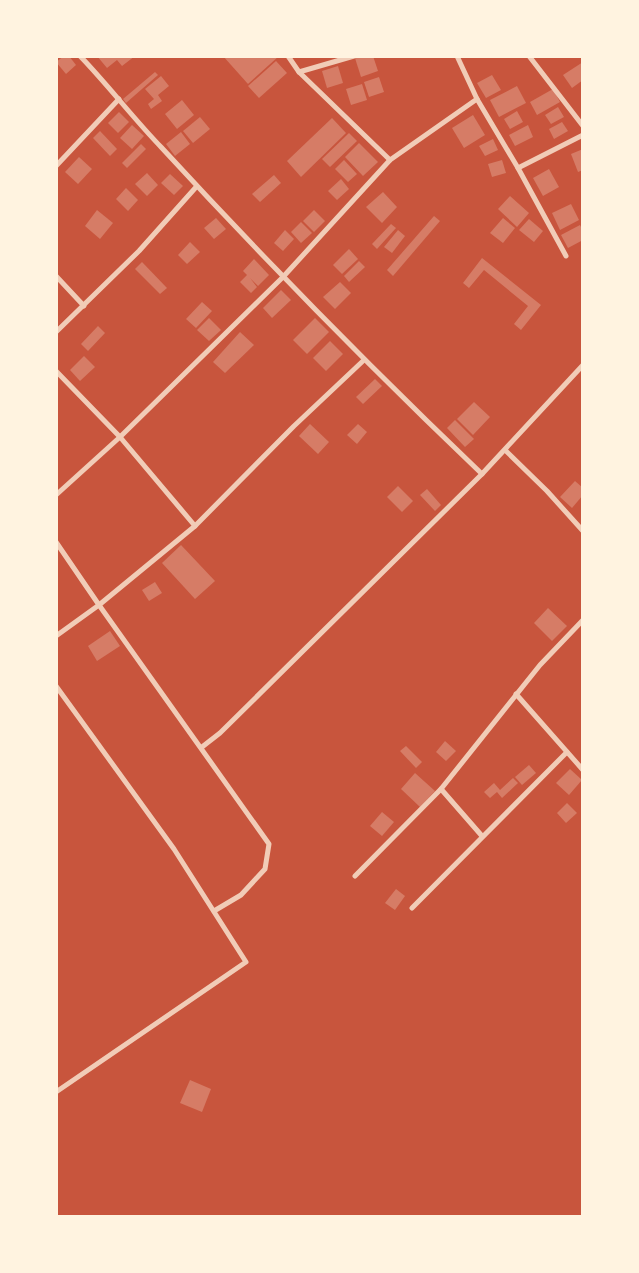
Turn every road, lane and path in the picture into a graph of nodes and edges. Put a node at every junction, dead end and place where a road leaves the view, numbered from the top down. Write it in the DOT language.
graph roads {
  1 [pos="80,56"];
  2 [pos="288,56"];
  3 [pos="354,56"];
  4 [pos="457,56"];
  5 [pos="529,56"];
  6 [pos="299,72"];
  7 [pos="119,99"];
  8 [pos="477,99"];
  9 [pos="583,126"];
  10 [pos="583,135"];
  11 [pos="390,160"];
  12 [pos="56,166"];
  13 [pos="518,168"];
  14 [pos="197,186"];
  15 [pos="566,256"];
  16 [pos="56,276"];
  17 [pos="283,277"];
  18 [pos="84,306"];
  19 [pos="56,332"];
  20 [pos="364,360"];
  21 [pos="583,365"];
  22 [pos="56,371"];
  23 [pos="120,437"];
  24 [pos="505,450"];
  25 [pos="482,474"];
  26 [pos="56,495"];
  27 [pos="195,526"];
  28 [pos="583,531"];
  29 [pos="56,542"];
  30 [pos="99,605"];
  31 [pos="583,620"];
  32 [pos="56,636"];
  33 [pos="56,686"];
  34 [pos="516,694"];
  35 [pos="202,747"];
  36 [pos="567,752"];
  37 [pos="583,770"];
  38 [pos="441,789"];
  39 [pos="482,836"];
  40 [pos="355,876"];
  41 [pos="412,908"];
  42 [pos="214,911"];
  43 [pos="56,1092"];
  1 -- 7 [label="street"];
  2 -- 6 [label="street"];
  3 -- 6 [label="street"];
  4 -- 8 [label="street"];
  5 -- 9 [label="street"];
  6 -- 11 [label="street"];
  7 -- 12 [label="street"];
  7 -- 14 [label="street"];
  8 -- 11 [label="street"];
  8 -- 13 [label="street"];
  10 -- 13 [label="street"];
  11 -- 17 [label="street"];
  13 -- 15 [label="street"];
  14 -- 17 [label="street"];
  14 -- 18 [label="street"];
  16 -- 18 [label="street"];
  17 -- 20 [label="street"];
  17 -- 23 [label="street"];
  18 -- 19 [label="street"];
  20 -- 25 [label="street"];
  20 -- 27 [label="street"];
  21 -- 24 [label="street"];
  22 -- 23 [label="street"];
  23 -- 26 [label="street"];
  23 -- 27 [label="street"];
  24 -- 25 [label="street"];
  24 -- 28 [label="street"];
  25 -- 35 [label="street"];
  27 -- 30 [label="street"];
  29 -- 30 [label="street"];
  30 -- 32 [label="street"];
  30 -- 35 [label="street"];
  31 -- 34 [label="street"];
  33 -- 42 [label="street"];
  34 -- 36 [label="street"];
  34 -- 38 [label="street"];
  35 -- 42 [label="street"];
  36 -- 37 [label="street"];
  36 -- 39 [label="street"];
  38 -- 39 [label="street"];
  38 -- 40 [label="street"];
  39 -- 41 [label="street"];
  42 -- 43 [label="street"];
}
